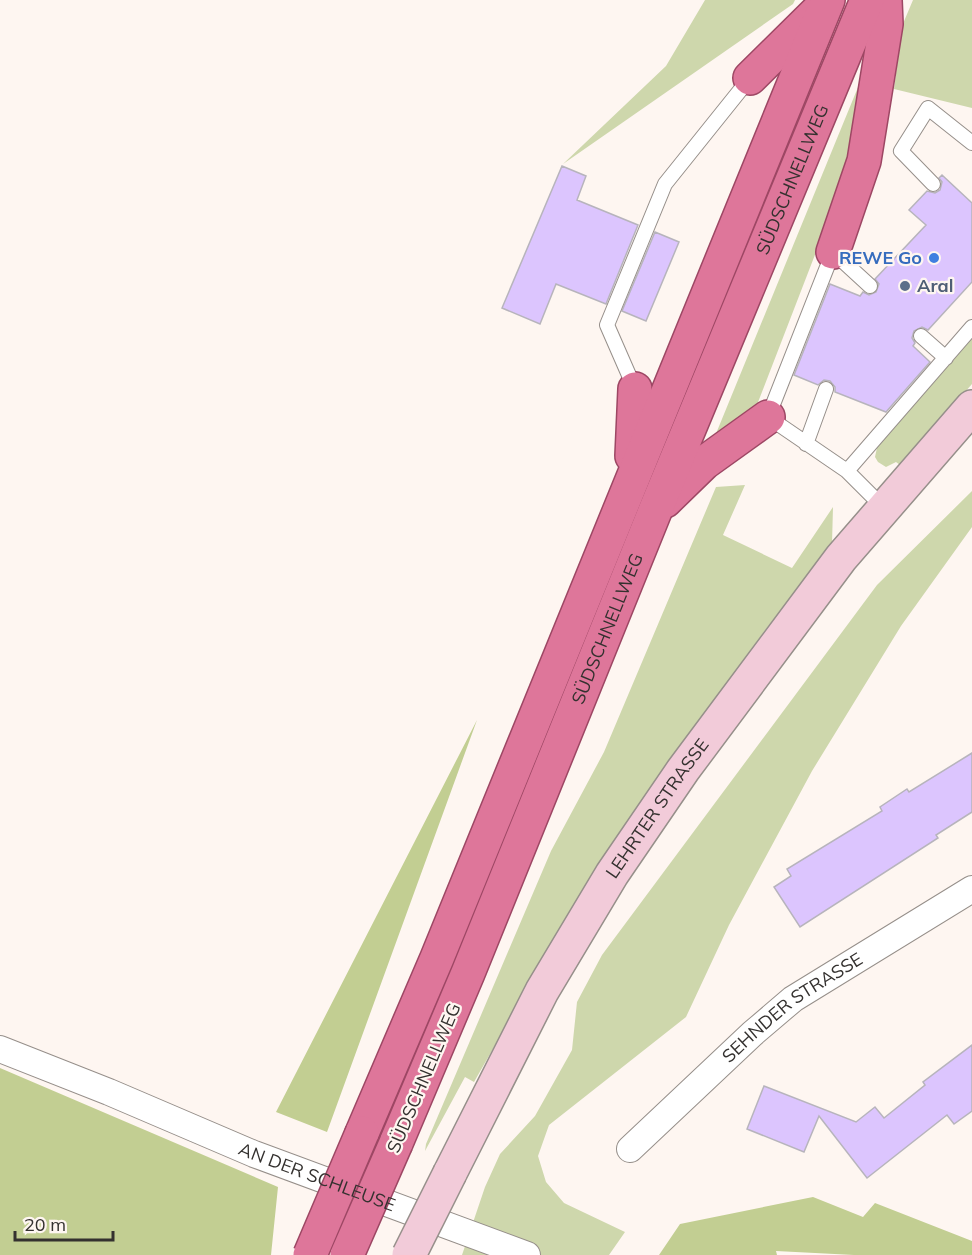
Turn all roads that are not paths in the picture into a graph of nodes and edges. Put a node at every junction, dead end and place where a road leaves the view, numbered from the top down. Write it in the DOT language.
graph roads {
  1 [pos="867,0"];
  2 [pos="885,0"];
  3 [pos="828,1"];
  4 [pos="750,78"];
  5 [pos="972,143"];
  6 [pos="933,184"];
  7 [pos="833,252"];
  8 [pos="870,286"];
  9 [pos="972,327"];
  10 [pos="921,336"];
  11 [pos="946,358"];
  12 [pos="635,389"];
  13 [pos="826,389"];
  14 [pos="972,407"];
  15 [pos="768,417"];
  16 [pos="806,444"];
  17 [pos="847,471"];
  18 [pos="630,482"];
  19 [pos="884,507"];
  20 [pos="655,511"];
  21 [pos="972,888"];
  22 [pos="0,1049"];
  23 [pos="630,1149"];
  24 [pos="310,1255"];
  25 [pos="347,1255"];
  26 [pos="409,1255"];
  27 [pos="527,1255"];
  1 -- 20 [label="highway, SÜDSCHNELLWEG"];
  2 -- 7 [label="highway"];
  3 -- 4 [label="highway"];
  3 -- 18 [label="highway, SÜDSCHNELLWEG"];
  4 -- 12 [label="lane"];
  5 -- 6 [label="lane"];
  7 -- 8 [label="lane"];
  7 -- 15 [label="lane"];
  9 -- 11 [label="lane"];
  10 -- 11 [label="lane"];
  11 -- 17 [label="lane"];
  12 -- 18 [label="highway"];
  13 -- 16 [label="lane"];
  14 -- 19 [label="main road, LEHRTER STRASSE"];
  15 -- 16 [label="lane"];
  15 -- 20 [label="highway"];
  16 -- 17 [label="lane"];
  17 -- 19 [label="lane"];
  18 -- 24 [label="highway, SÜDSCHNELLWEG, bridge"];
  19 -- 26 [label="main road, LEHRTER STRASSE, bridge"];
  20 -- 25 [label="highway, SÜDSCHNELLWEG, bridge"];
  21 -- 23 [label="street, SEHNDER STRASSE"];
  22 -- 27 [label="street, AN DER SCHLEUSE"];
}
